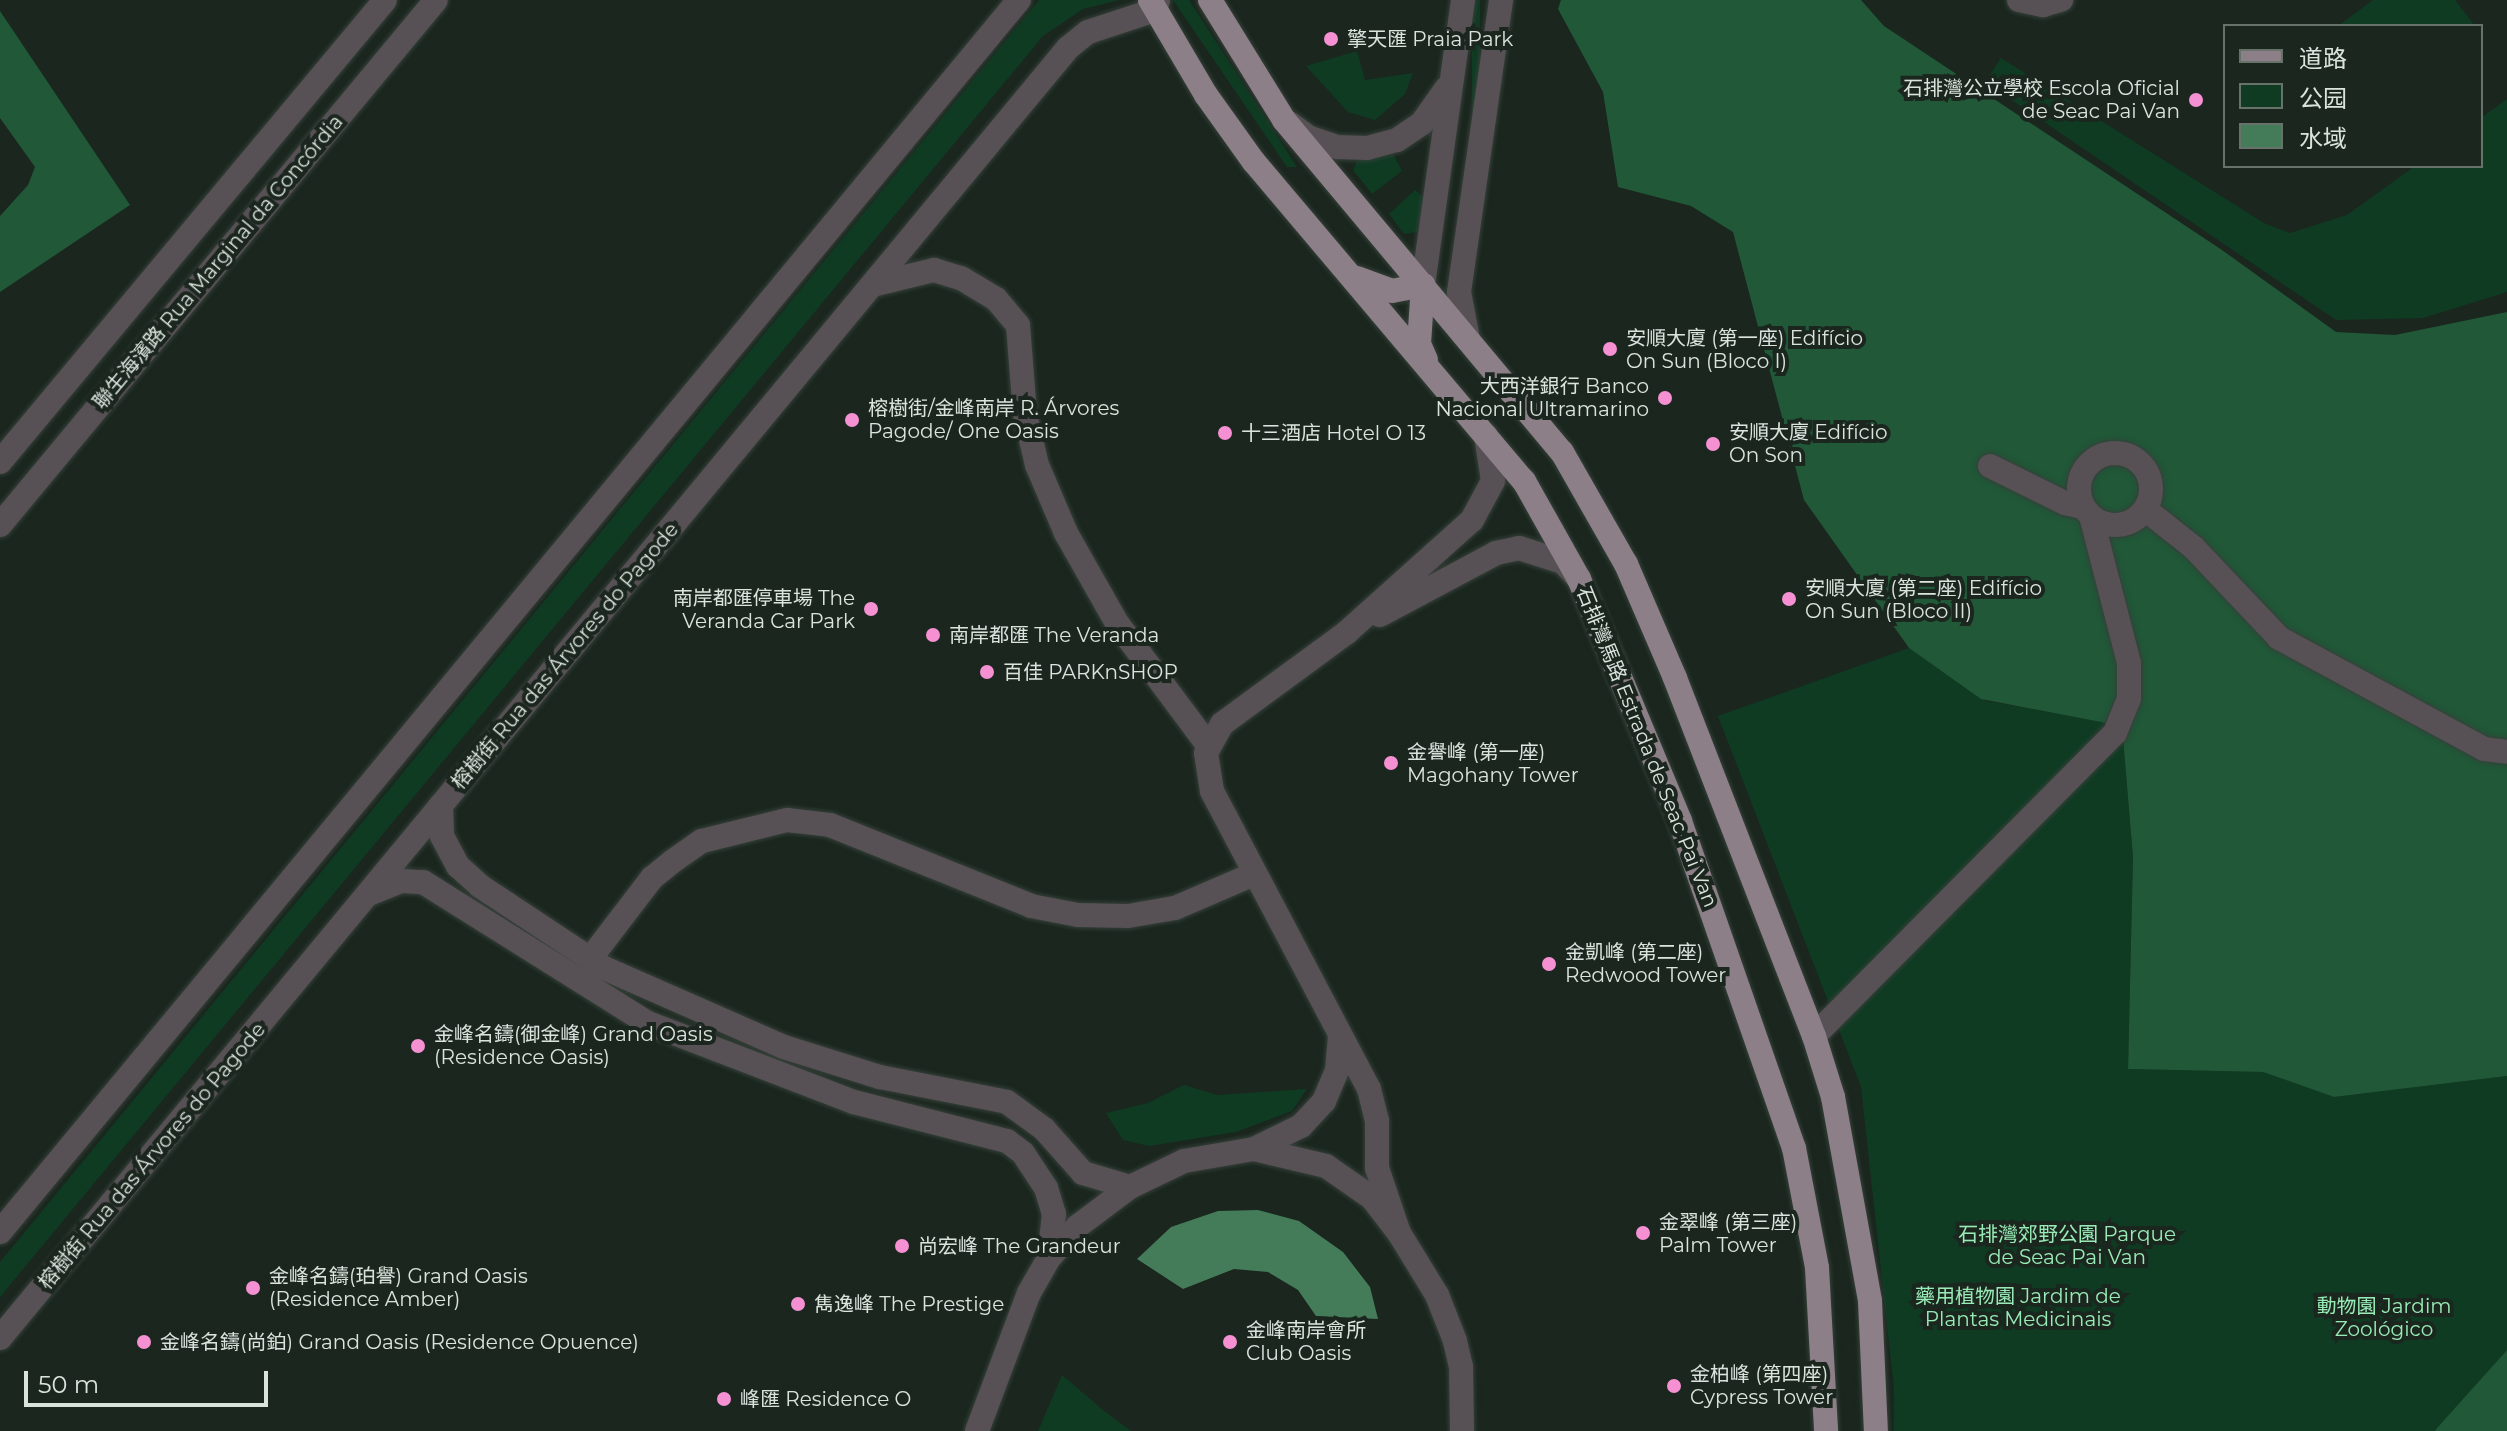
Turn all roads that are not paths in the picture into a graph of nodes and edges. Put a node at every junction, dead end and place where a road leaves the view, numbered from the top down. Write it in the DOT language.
graph roads {
  1 [pos="385,0"];
  2 [pos="436,0"];
  3 [pos="1019,0"];
  4 [pos="1210,0"];
  5 [pos="1463,0"];
  6 [pos="1501,0"];
  7 [pos="2019,0"];
  8 [pos="2061,0"];
  9 [pos="1154,3"];
  10 [pos="1453,71"];
  11 [pos="1284,120"];
  12 [pos="1468,238"];
  13 [pos="1348,272"];
  14 [pos="876,284"];
  15 [pos="1423,285"];
  16 [pos="1468,339"];
  17 [pos="1428,366"];
  18 [pos="1486,436"];
  19 [pos="0,462"];
  20 [pos="1990,466"];
  21 [pos="2145,509"];
  22 [pos="2087,512"];
  23 [pos="0,525"];
  24 [pos="1579,579"];
  25 [pos="1346,633"];
  26 [pos="1208,745"];
  27 [pos="2507,752"];
  28 [pos="441,805"];
  29 [pos="1254,874"];
  30 [pos="366,897"];
  31 [pos="590,959"];
  32 [pos="1814,1036"];
  33 [pos="1340,1037"];
  34 [pos="1254,1149"];
  35 [pos="1130,1187"];
  36 [pos="0,1232"];
  37 [pos="1399,1233"];
  38 [pos="1049,1258"];
  39 [pos="0,1338"];
  40 [pos="977,1431"];
  41 [pos="1462,1431"];
  42 [pos="1826,1431"];
  43 [pos="1876,1431"];
  1 -- 19 [label="street, 聯生海濱路 Rua Marginal da Concórdia"];
  2 -- 23 [label="street, 聯生海濱路 Rua Marginal da Concórdia"];
  3 -- 36 [label="street"];
  4 -- 11 [label="main road"];
  5 -- 10 [label="street"];
  6 -- 12 [label="street"];
  7 -- 8 [label="street"];
  9 -- 13 [label="main road, 石排灣馬路 Estrada de Seac Pai Van"];
  9 -- 14 [label="street, 榕樹街 Rua das Árvores do Pagode"];
  10 -- 11 [label="street"];
  10 -- 15 [label="street"];
  11 -- 15 [label="main road"];
  12 -- 15 [label="street"];
  12 -- 16 [label="street"];
  13 -- 15 [label="main road"];
  13 -- 17 [label="main road, 石排灣馬路 Estrada de Seac Pai Van"];
  14 -- 26 [label="street"];
  14 -- 28 [label="street, 榕樹街 Rua das Árvores do Pagode"];
  15 -- 16 [label="main road"];
  15 -- 17 [label="main road"];
  16 -- 32 [label="main road"];
  17 -- 18 [label="main road, 石排灣馬路 Estrada de Seac Pai Van"];
  18 -- 24 [label="main road, 石排灣馬路 Estrada de Seac Pai Van"];
  18 -- 25 [label="street"];
  20 -- 22 [label="street"];
  21 -- 22 [label="street"];
  21 -- 22 [label="street"];
  21 -- 27 [label="street"];
  22 -- 32 [label="street"];
  24 -- 25 [label="street"];
  24 -- 42 [label="main road, 石排灣馬路 Estrada de Seac Pai Van"];
  25 -- 26 [label="street"];
  26 -- 29 [label="street"];
  28 -- 30 [label="street, 榕樹街 Rua das Árvores do Pagode"];
  28 -- 31 [label="street"];
  29 -- 31 [label="street"];
  29 -- 33 [label="street"];
  30 -- 38 [label="street"];
  30 -- 39 [label="street, 榕樹街 Rua das Árvores do Pagode"];
  31 -- 35 [label="street"];
  32 -- 43 [label="main road"];
  33 -- 34 [label="street"];
  33 -- 37 [label="street"];
  34 -- 35 [label="street"];
  34 -- 37 [label="street"];
  35 -- 38 [label="street"];
  37 -- 41 [label="street"];
  38 -- 40 [label="street"];
}
